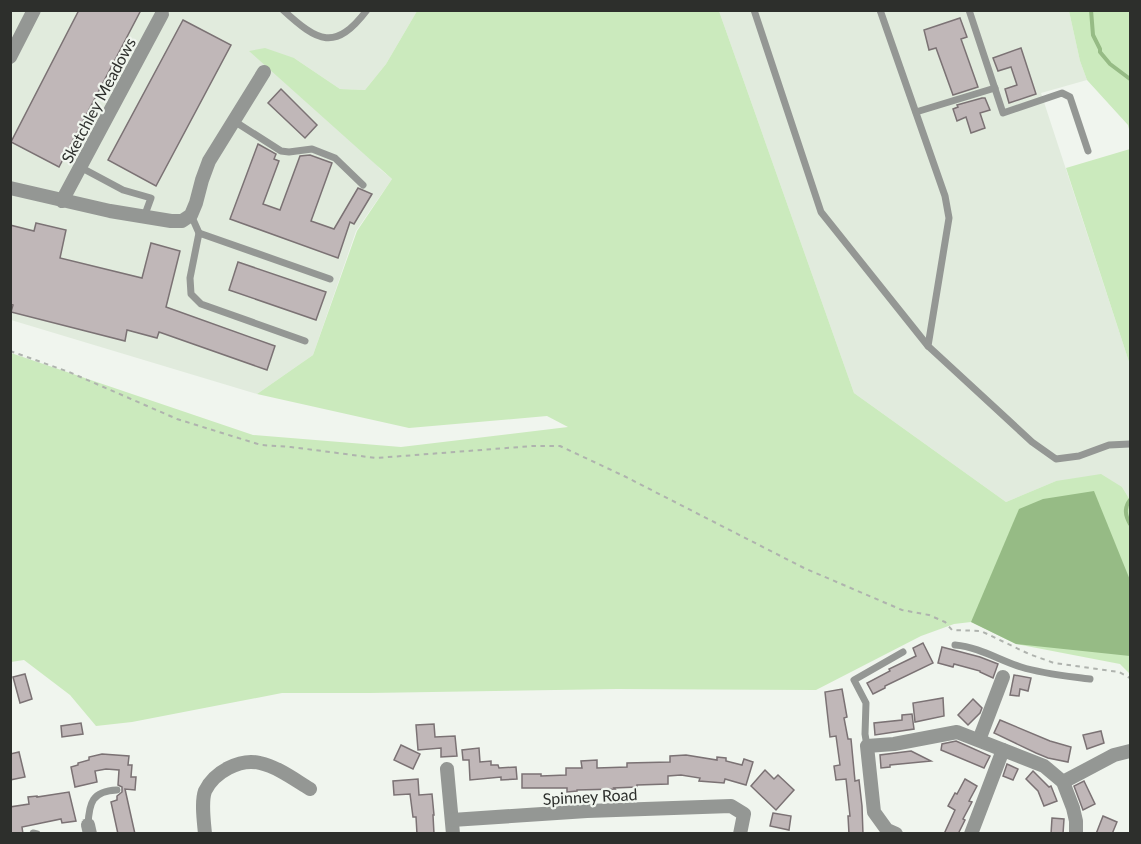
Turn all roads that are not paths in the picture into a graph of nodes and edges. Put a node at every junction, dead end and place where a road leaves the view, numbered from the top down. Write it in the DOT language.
graph roads {
  1 [pos="34,10"];
  2 [pos="283,10"];
  3 [pos="367,10"];
  4 [pos="754,10"];
  5 [pos="880,10"];
  6 [pos="969,10"];
  7 [pos="162,14"];
  8 [pos="10,57"];
  9 [pos="264,72"];
  10 [pos="995,88"];
  11 [pos="916,112"];
  12 [pos="234,121"];
  13 [pos="1088,151"];
  14 [pos="80,167"];
  15 [pos="363,185"];
  16 [pos="10,188"];
  17 [pos="62,201"];
  18 [pos="190,215"];
  19 [pos="144,217"];
  20 [pos="199,233"];
  21 [pos="330,279"];
  22 [pos="305,341"];
  23 [pos="928,346"];
  24 [pos="1131,444"];
  25 [pos="955,645"];
  26 [pos="903,652"];
  27 [pos="1010,663"];
  28 [pos="1003,677"];
  29 [pos="1090,679"];
  30 [pos="979,740"];
  31 [pos="867,746"];
  32 [pos="1003,750"];
  33 [pos="1131,751"];
  34 [pos="447,769"];
  35 [pos="1062,782"];
  36 [pos="117,789"];
  37 [pos="310,789"];
  38 [pos="453,827"];
  39 [pos="89,829"];
  40 [pos="205,834"];
  41 [pos="740,834"];
  42 [pos="896,834"];
  43 [pos="971,834"];
  44 [pos="1076,834"];
  1 -- 8 [label="street"];
  2 -- 3 [label="lane"];
  4 -- 23 [label="lane"];
  5 -- 11 [label="lane"];
  6 -- 10 [label="lane"];
  7 -- 14 [label="street, Sketchley Meadows"];
  9 -- 12 [label="street"];
  10 -- 11 [label="lane"];
  10 -- 13 [label="lane"];
  11 -- 23 [label="lane"];
  12 -- 15 [label="lane"];
  12 -- 18 [label="street"];
  14 -- 17 [label="street, Sketchley Meadows"];
  14 -- 19 [label="lane"];
  16 -- 17 [label="street"];
  17 -- 19 [label="street"];
  18 -- 19 [label="street"];
  18 -- 20 [label="lane"];
  20 -- 21 [label="lane"];
  20 -- 22 [label="lane"];
  23 -- 24 [label="lane"];
  25 -- 27 [label="lane"];
  26 -- 31 [label="lane"];
  27 -- 28 [label="lane"];
  27 -- 29 [label="lane"];
  28 -- 30 [label="street"];
  30 -- 31 [label="street"];
  30 -- 32 [label="street"];
  31 -- 42 [label="street"];
  32 -- 35 [label="street"];
  32 -- 43 [label="street"];
  33 -- 35 [label="street"];
  34 -- 38 [label="street"];
  35 -- 44 [label="street"];
  36 -- 39 [label="lane"];
  37 -- 40 [label="street"];
  38 -- 41 [label="street, Spinney Road"];
}
